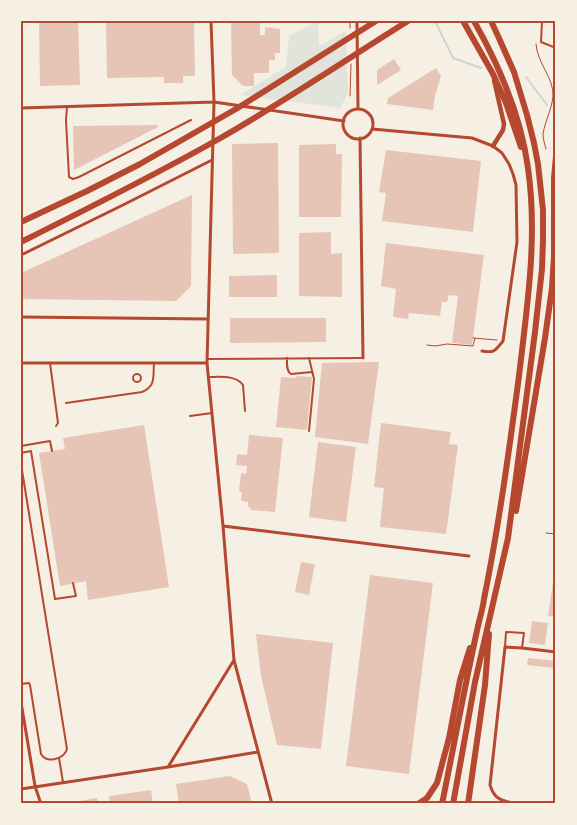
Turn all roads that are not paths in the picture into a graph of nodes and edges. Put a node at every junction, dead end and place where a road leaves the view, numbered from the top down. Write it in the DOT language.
graph roads {
  1 [pos="211,21"];
  2 [pos="357,21"];
  3 [pos="376,21"];
  4 [pos="408,21"];
  5 [pos="463,21"];
  6 [pos="474,21"];
  7 [pos="491,21"];
  8 [pos="542,21"];
  9 [pos="556,48"];
  10 [pos="493,74"];
  11 [pos="214,102"];
  12 [pos="67,107"];
  13 [pos="21,108"];
  14 [pos="358,109"];
  15 [pos="191,120"];
  16 [pos="344,121"];
  17 [pos="372,129"];
  18 [pos="360,138"];
  19 [pos="493,146"];
  20 [pos="556,156"];
  21 [pos="212,159"];
  22 [pos="528,165"];
  23 [pos="21,222"];
  24 [pos="21,242"];
  25 [pos="21,255"];
  26 [pos="556,292"];
  27 [pos="549,312"];
  28 [pos="21,317"];
  29 [pos="208,319"];
  30 [pos="482,351"];
  31 [pos="287,358"];
  32 [pos="309,358"];
  33 [pos="363,358"];
  34 [pos="207,361"];
  35 [pos="21,363"];
  36 [pos="50,363"];
  37 [pos="154,363"];
  38 [pos="312,372"];
  39 [pos="209,378"];
  40 [pos="66,403"];
  41 [pos="245,411"];
  42 [pos="212,413"];
  43 [pos="190,416"];
  44 [pos="56,426"];
  45 [pos="309,431"];
  46 [pos="21,446"];
  47 [pos="52,450"];
  48 [pos="21,453"];
  49 [pos="21,464"];
  50 [pos="223,526"];
  51 [pos="508,538"];
  52 [pos="469,556"];
  53 [pos="73,584"];
  54 [pos="478,625"];
  55 [pos="489,626"];
  56 [pos="505,647"];
  57 [pos="522,648"];
  58 [pos="556,652"];
  59 [pos="234,660"];
  60 [pos="21,684"];
  61 [pos="21,702"];
  62 [pos="258,752"];
  63 [pos="58,758"];
  64 [pos="168,767"];
  65 [pos="64,782"];
  66 [pos="36,786"];
  67 [pos="21,789"];
  68 [pos="41,804"];
  69 [pos="272,804"];
  70 [pos="351,804"];
  71 [pos="356,804"];
  72 [pos="418,804"];
  73 [pos="442,804"];
  74 [pos="453,804"];
  75 [pos="468,804"];
  76 [pos="517,804"];
  1 -- 11 [label="street"];
  2 -- 14 [label="street"];
  3 -- 23 [label="highway"];
  4 -- 24 [label="highway"];
  5 -- 10 [label="highway"];
  6 -- 22 [label="highway"];
  7 -- 51 [label="highway"];
  8 -- 9 [label="lane"];
  10 -- 19 [label="street"];
  10 -- 22 [label="highway"];
  11 -- 12 [label="street"];
  11 -- 16 [label="street"];
  11 -- 21 [label="street"];
  12 -- 13 [label="street"];
  12 -- 15 [label="lane"];
  14 -- 16 [label="street"];
  14 -- 17 [label="street"];
  16 -- 18 [label="street"];
  17 -- 18 [label="street"];
  17 -- 19 [label="street"];
  18 -- 33 [label="street"];
  19 -- 30 [label="street"];
  20 -- 27 [label="highway"];
  21 -- 25 [label="street"];
  21 -- 29 [label="street"];
  22 -- 54 [label="highway"];
  26 -- 27 [label="highway"];
  27 -- 51 [label="highway"];
  28 -- 29 [label="street"];
  29 -- 34 [label="street"];
  31 -- 32 [label="lane"];
  31 -- 34 [label="lane"];
  31 -- 38 [label="lane"];
  32 -- 33 [label="lane"];
  32 -- 38 [label="lane"];
  34 -- 37 [label="street"];
  34 -- 39 [label="street"];
  35 -- 36 [label="street"];
  36 -- 37 [label="street"];
  36 -- 44 [label="lane"];
  37 -- 40 [label="lane"];
  38 -- 45 [label="lane"];
  39 -- 41 [label="lane"];
  39 -- 42 [label="street"];
  42 -- 43 [label="lane"];
  42 -- 50 [label="street"];
  46 -- 47 [label="lane"];
  48 -- 53 [label="lane"];
  49 -- 63 [label="lane"];
  50 -- 52 [label="street"];
  50 -- 59 [label="street"];
  51 -- 55 [label="highway"];
  54 -- 72 [label="highway"];
  54 -- 73 [label="highway"];
  55 -- 74 [label="highway"];
  55 -- 75 [label="highway"];
  56 -- 57 [label="street"];
  56 -- 57 [label="lane"];
  56 -- 76 [label="street"];
  57 -- 58 [label="street"];
  59 -- 62 [label="street"];
  59 -- 64 [label="street"];
  60 -- 63 [label="lane"];
  61 -- 66 [label="street"];
  62 -- 64 [label="street"];
  62 -- 69 [label="street"];
  63 -- 65 [label="lane"];
  64 -- 65 [label="street"];
  65 -- 66 [label="street"];
  66 -- 67 [label="street"];
  66 -- 68 [label="street"];
  70 -- 71 [label="highway"];
}
